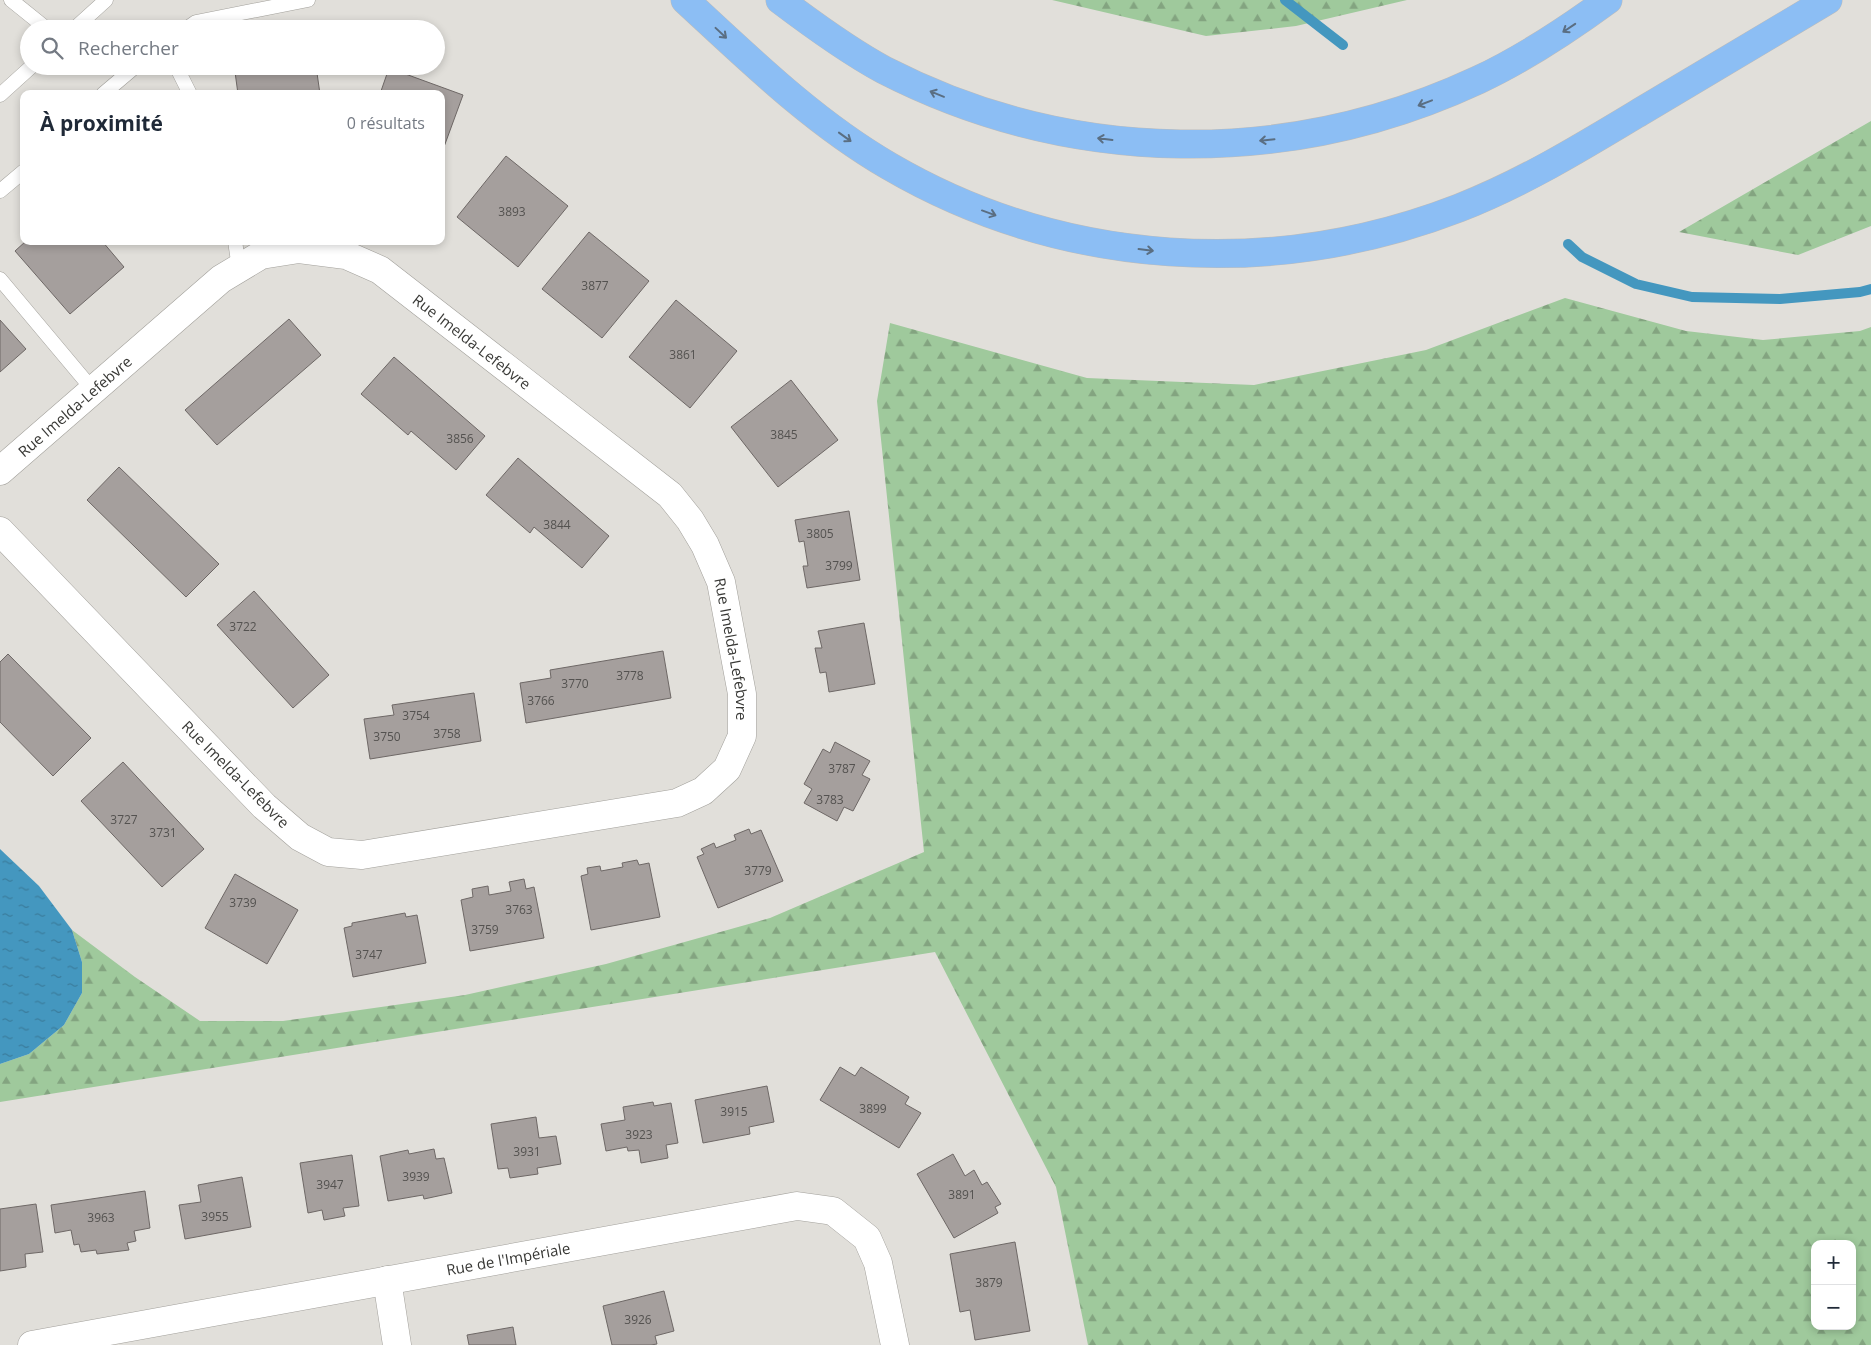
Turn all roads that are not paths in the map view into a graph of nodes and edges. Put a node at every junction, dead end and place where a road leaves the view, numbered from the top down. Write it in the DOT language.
graph roads {
  1 [pos="11,0"];
  2 [pos="106,0"];
  3 [pos="308,0"];
  4 [pos="685,0"];
  5 [pos="780,0"];
  6 [pos="1608,0"];
  7 [pos="1828,0"];
  8 [pos="37,20"];
  9 [pos="84,20"];
  10 [pos="206,20"];
  11 [pos="22,75"];
  12 [pos="125,75"];
  13 [pos="180,75"];
  14 [pos="108,90"];
  15 [pos="188,90"];
  16 [pos="0,95"];
  17 [pos="20,174"];
  18 [pos="0,191"];
  19 [pos="235,245"];
  20 [pos="296,245"];
  21 [pos="238,268"];
  22 [pos="0,279"];
  23 [pos="93,390"];
  24 [pos="0,472"];
  25 [pos="0,530"];
  26 [pos="386,1280"];
  27 [pos="32,1345"];
  28 [pos="397,1345"];
  29 [pos="894,1345"];
  1 -- 8 [label="lane"];
  2 -- 9 [label="lane"];
  3 -- 10 [label="lane"];
  4 -- 7 [label="highway, one-way"];
  6 -- 5 [label="highway, one-way"];
  11 -- 16 [label="lane"];
  12 -- 14 [label="lane"];
  13 -- 15 [label="lane"];
  17 -- 18 [label="lane"];
  19 -- 21 [label="lane"];
  20 -- 21 [label="street, Rue Imelda-Lefebvre"];
  20 -- 25 [label="street, Rue Imelda-Lefebvre"];
  21 -- 23 [label="street, Rue Imelda-Lefebvre"];
  22 -- 23 [label="lane"];
  23 -- 24 [label="street, Rue Imelda-Lefebvre"];
  26 -- 27 [label="street, Rue de l'Impériale"];
  26 -- 28 [label="street"];
  26 -- 29 [label="street, Rue de l'Impériale"];
}
